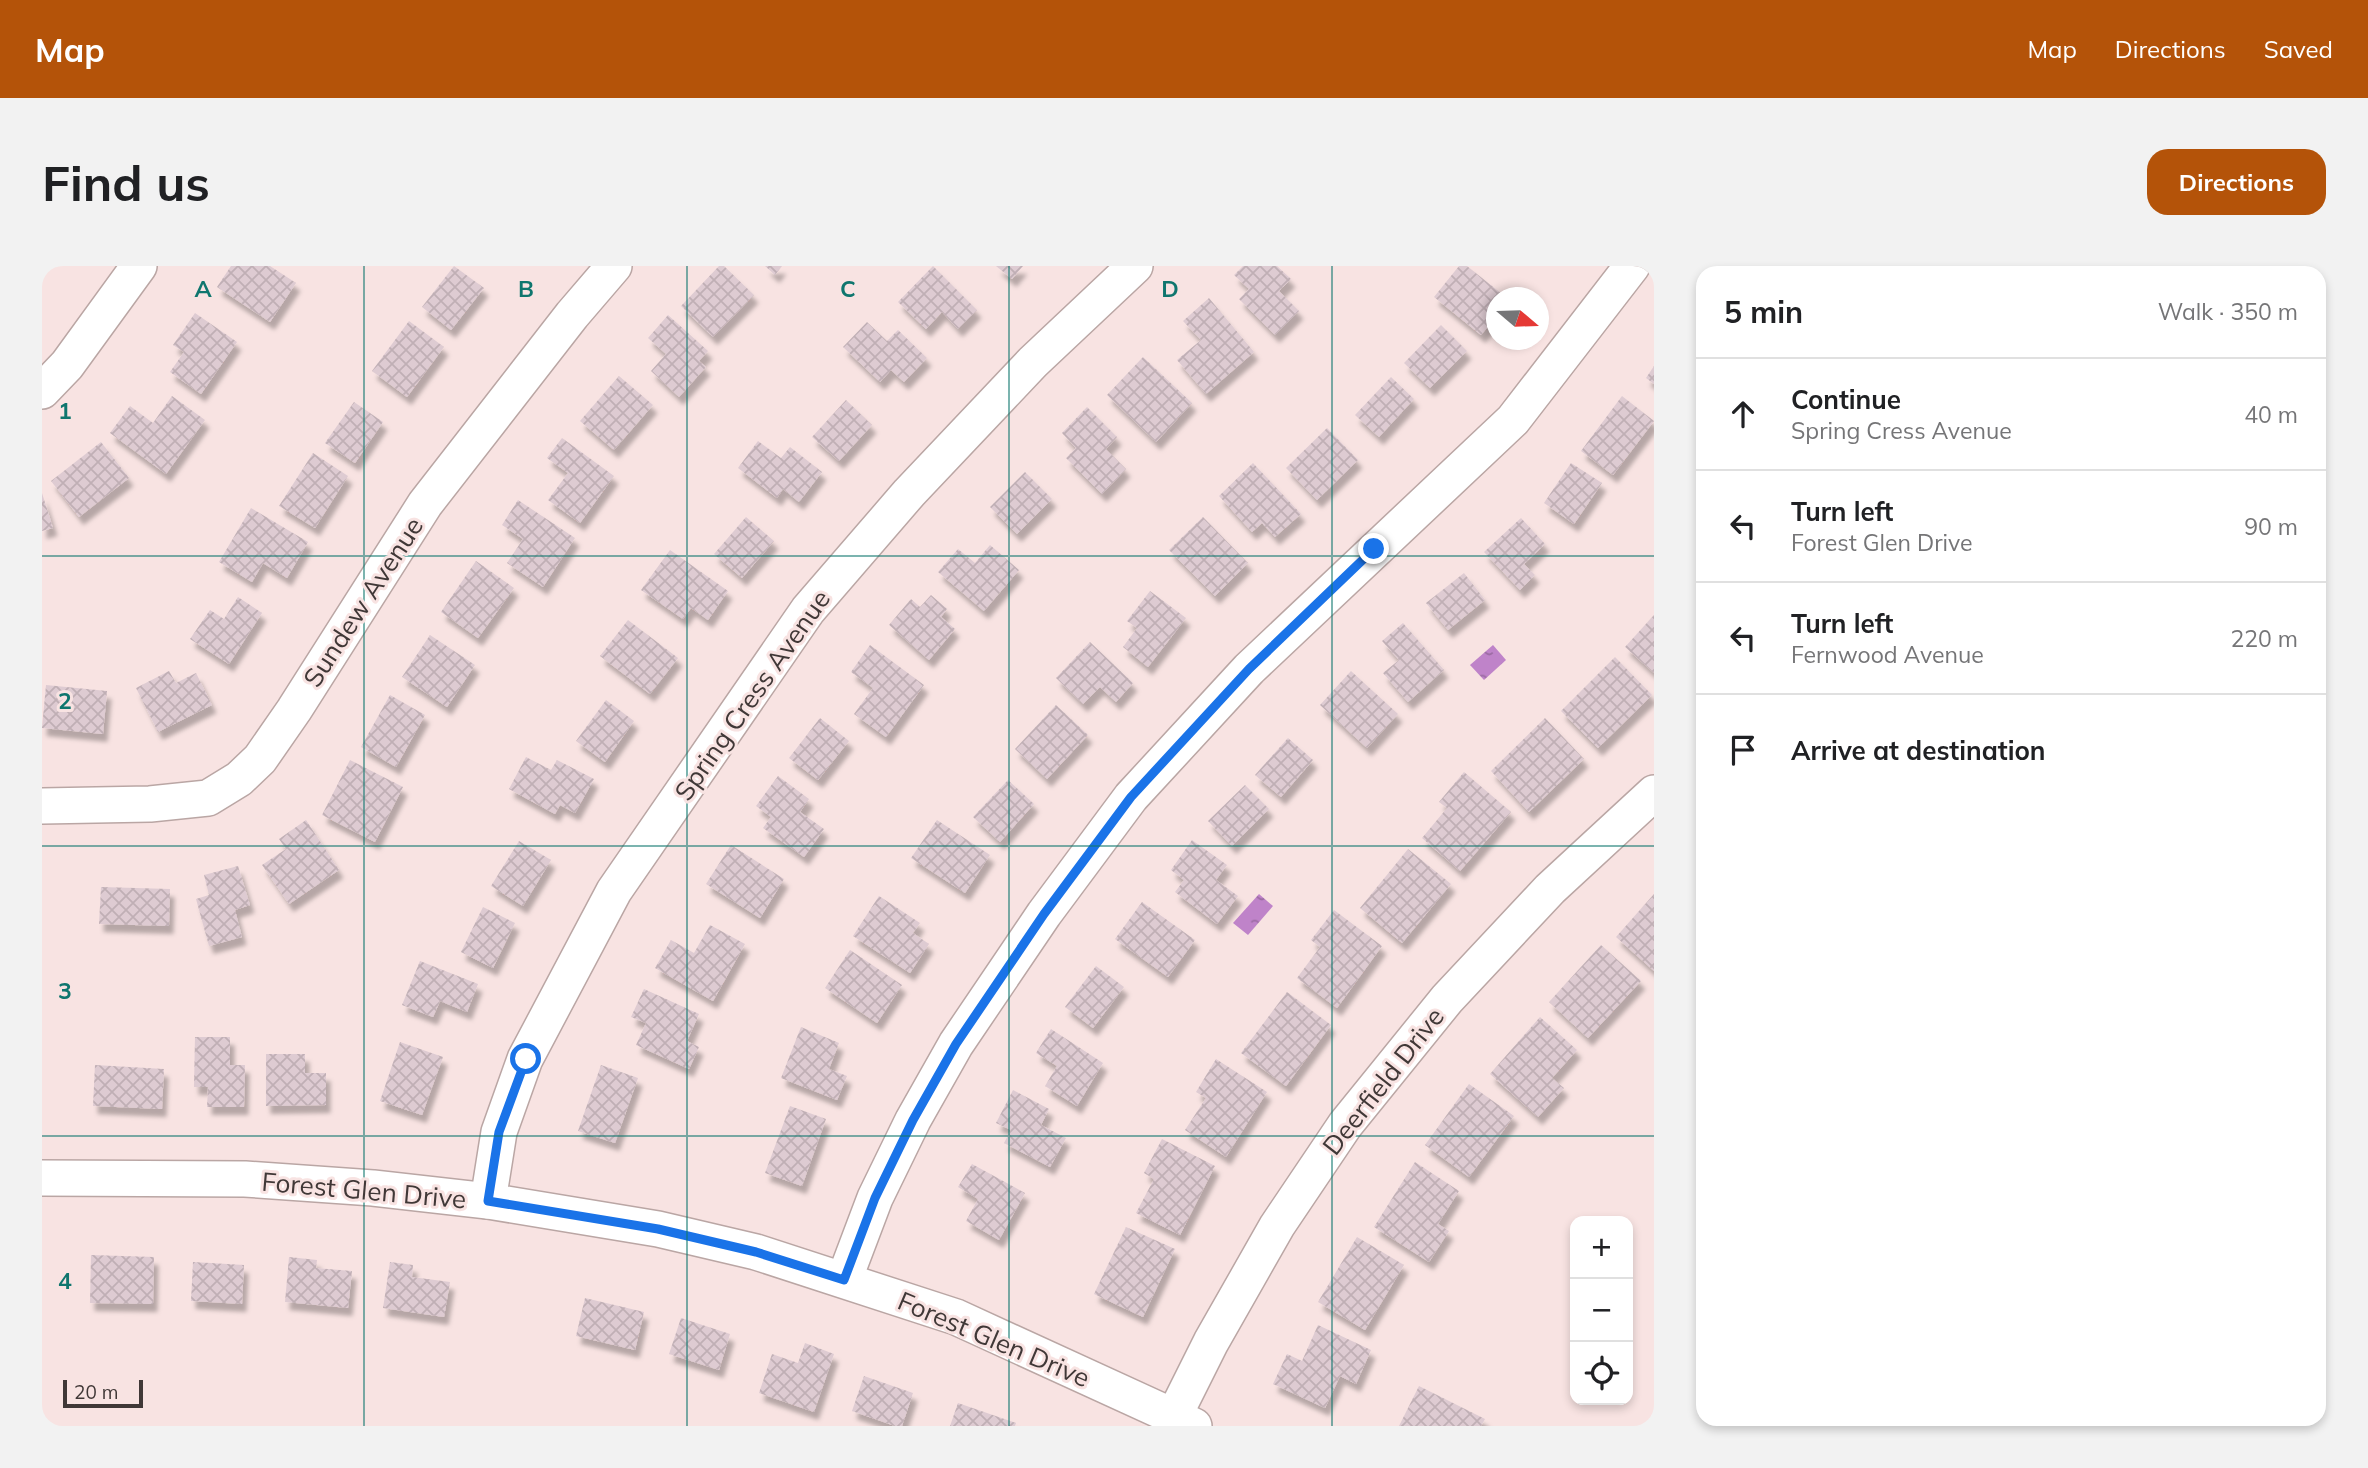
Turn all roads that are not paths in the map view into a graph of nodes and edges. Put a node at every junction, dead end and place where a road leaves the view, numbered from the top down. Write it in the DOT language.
graph roads {
  1 [pos="139,266"];
  2 [pos="614,266"];
  3 [pos="1135,266"];
  4 [pos="1632,266"];
  5 [pos="42,391"];
  6 [pos="1654,793"];
  7 [pos="42,806"];
  8 [pos="42,1178"];
  9 [pos="488,1201"];
  10 [pos="844,1280"];
  11 [pos="1184,1421"];
  1 -- 5 [label="street"];
  2 -- 7 [label="street, Sundew Avenue"];
  3 -- 9 [label="street, Spring Cress Avenue"];
  4 -- 10 [label="street"];
  6 -- 11 [label="street, Deerfield Drive"];
  8 -- 9 [label="street, Forest Glen Drive"];
  9 -- 10 [label="street, Forest Glen Drive"];
  10 -- 11 [label="street, Forest Glen Drive"];
}
